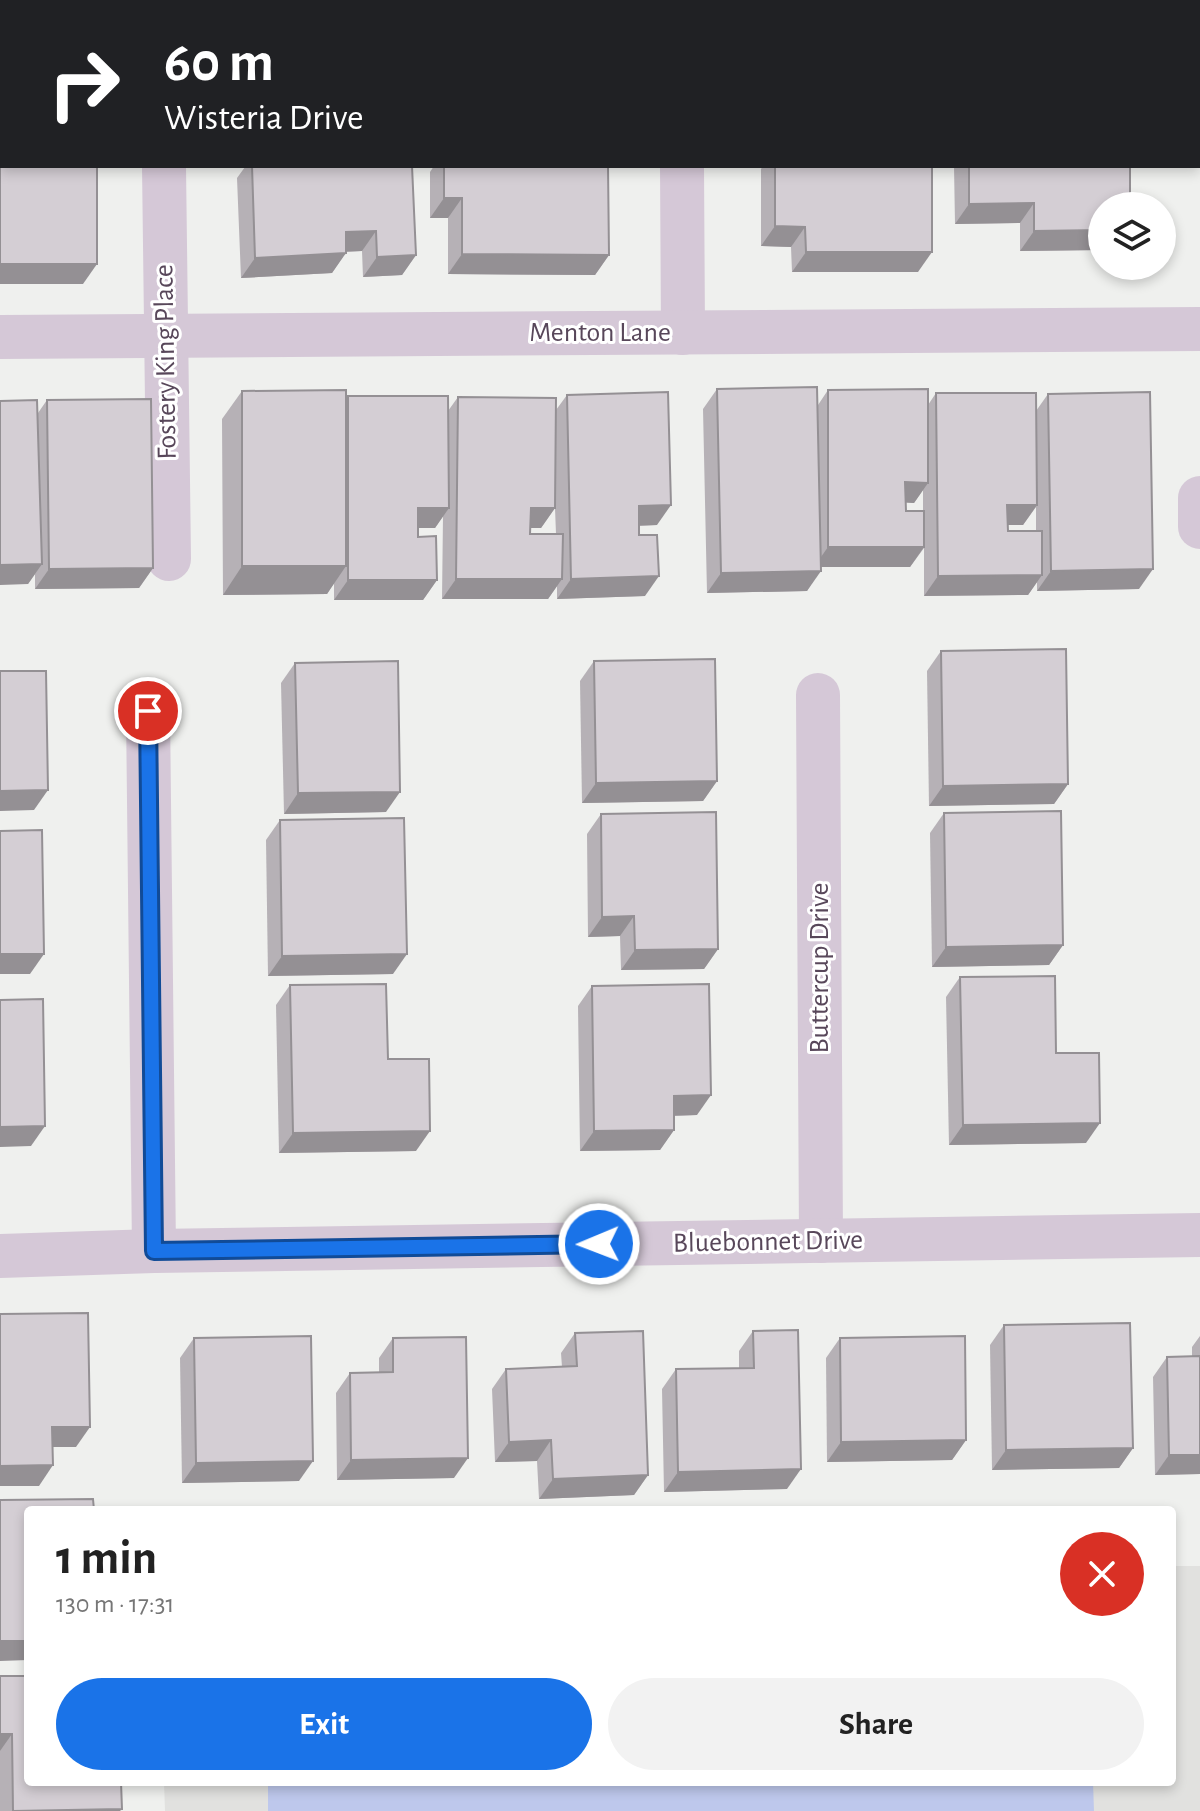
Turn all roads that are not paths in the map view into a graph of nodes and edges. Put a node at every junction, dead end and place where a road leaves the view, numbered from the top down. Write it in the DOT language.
graph roads {
  1 [pos="164,168"];
  2 [pos="682,168"];
  3 [pos="1200,329"];
  4 [pos="683,333"];
  5 [pos="0,337"];
  6 [pos="166,337"];
  7 [pos="1200,498"];
  8 [pos="1200,527"];
  9 [pos="169,559"];
  10 [pos="818,695"];
  11 [pos="148,711"];
  12 [pos="1200,1235"];
  13 [pos="821,1241"];
  14 [pos="154,1251"];
  15 [pos="0,1256"];
  1 -- 6 [label="street, Fostery King Place"];
  2 -- 4 [label="street"];
  3 -- 4 [label="street, Menton Lane"];
  4 -- 6 [label="street, Menton Lane"];
  5 -- 6 [label="street, Menton Lane"];
  6 -- 9 [label="street, Fostery King Place"];
  7 -- 8 [label="street"];
  10 -- 13 [label="street, Buttercup Drive"];
  11 -- 14 [label="street"];
  12 -- 13 [label="street, Bluebonnet Drive"];
  13 -- 14 [label="street, Bluebonnet Drive"];
  14 -- 15 [label="street, Bluebonnet Drive"];
}
